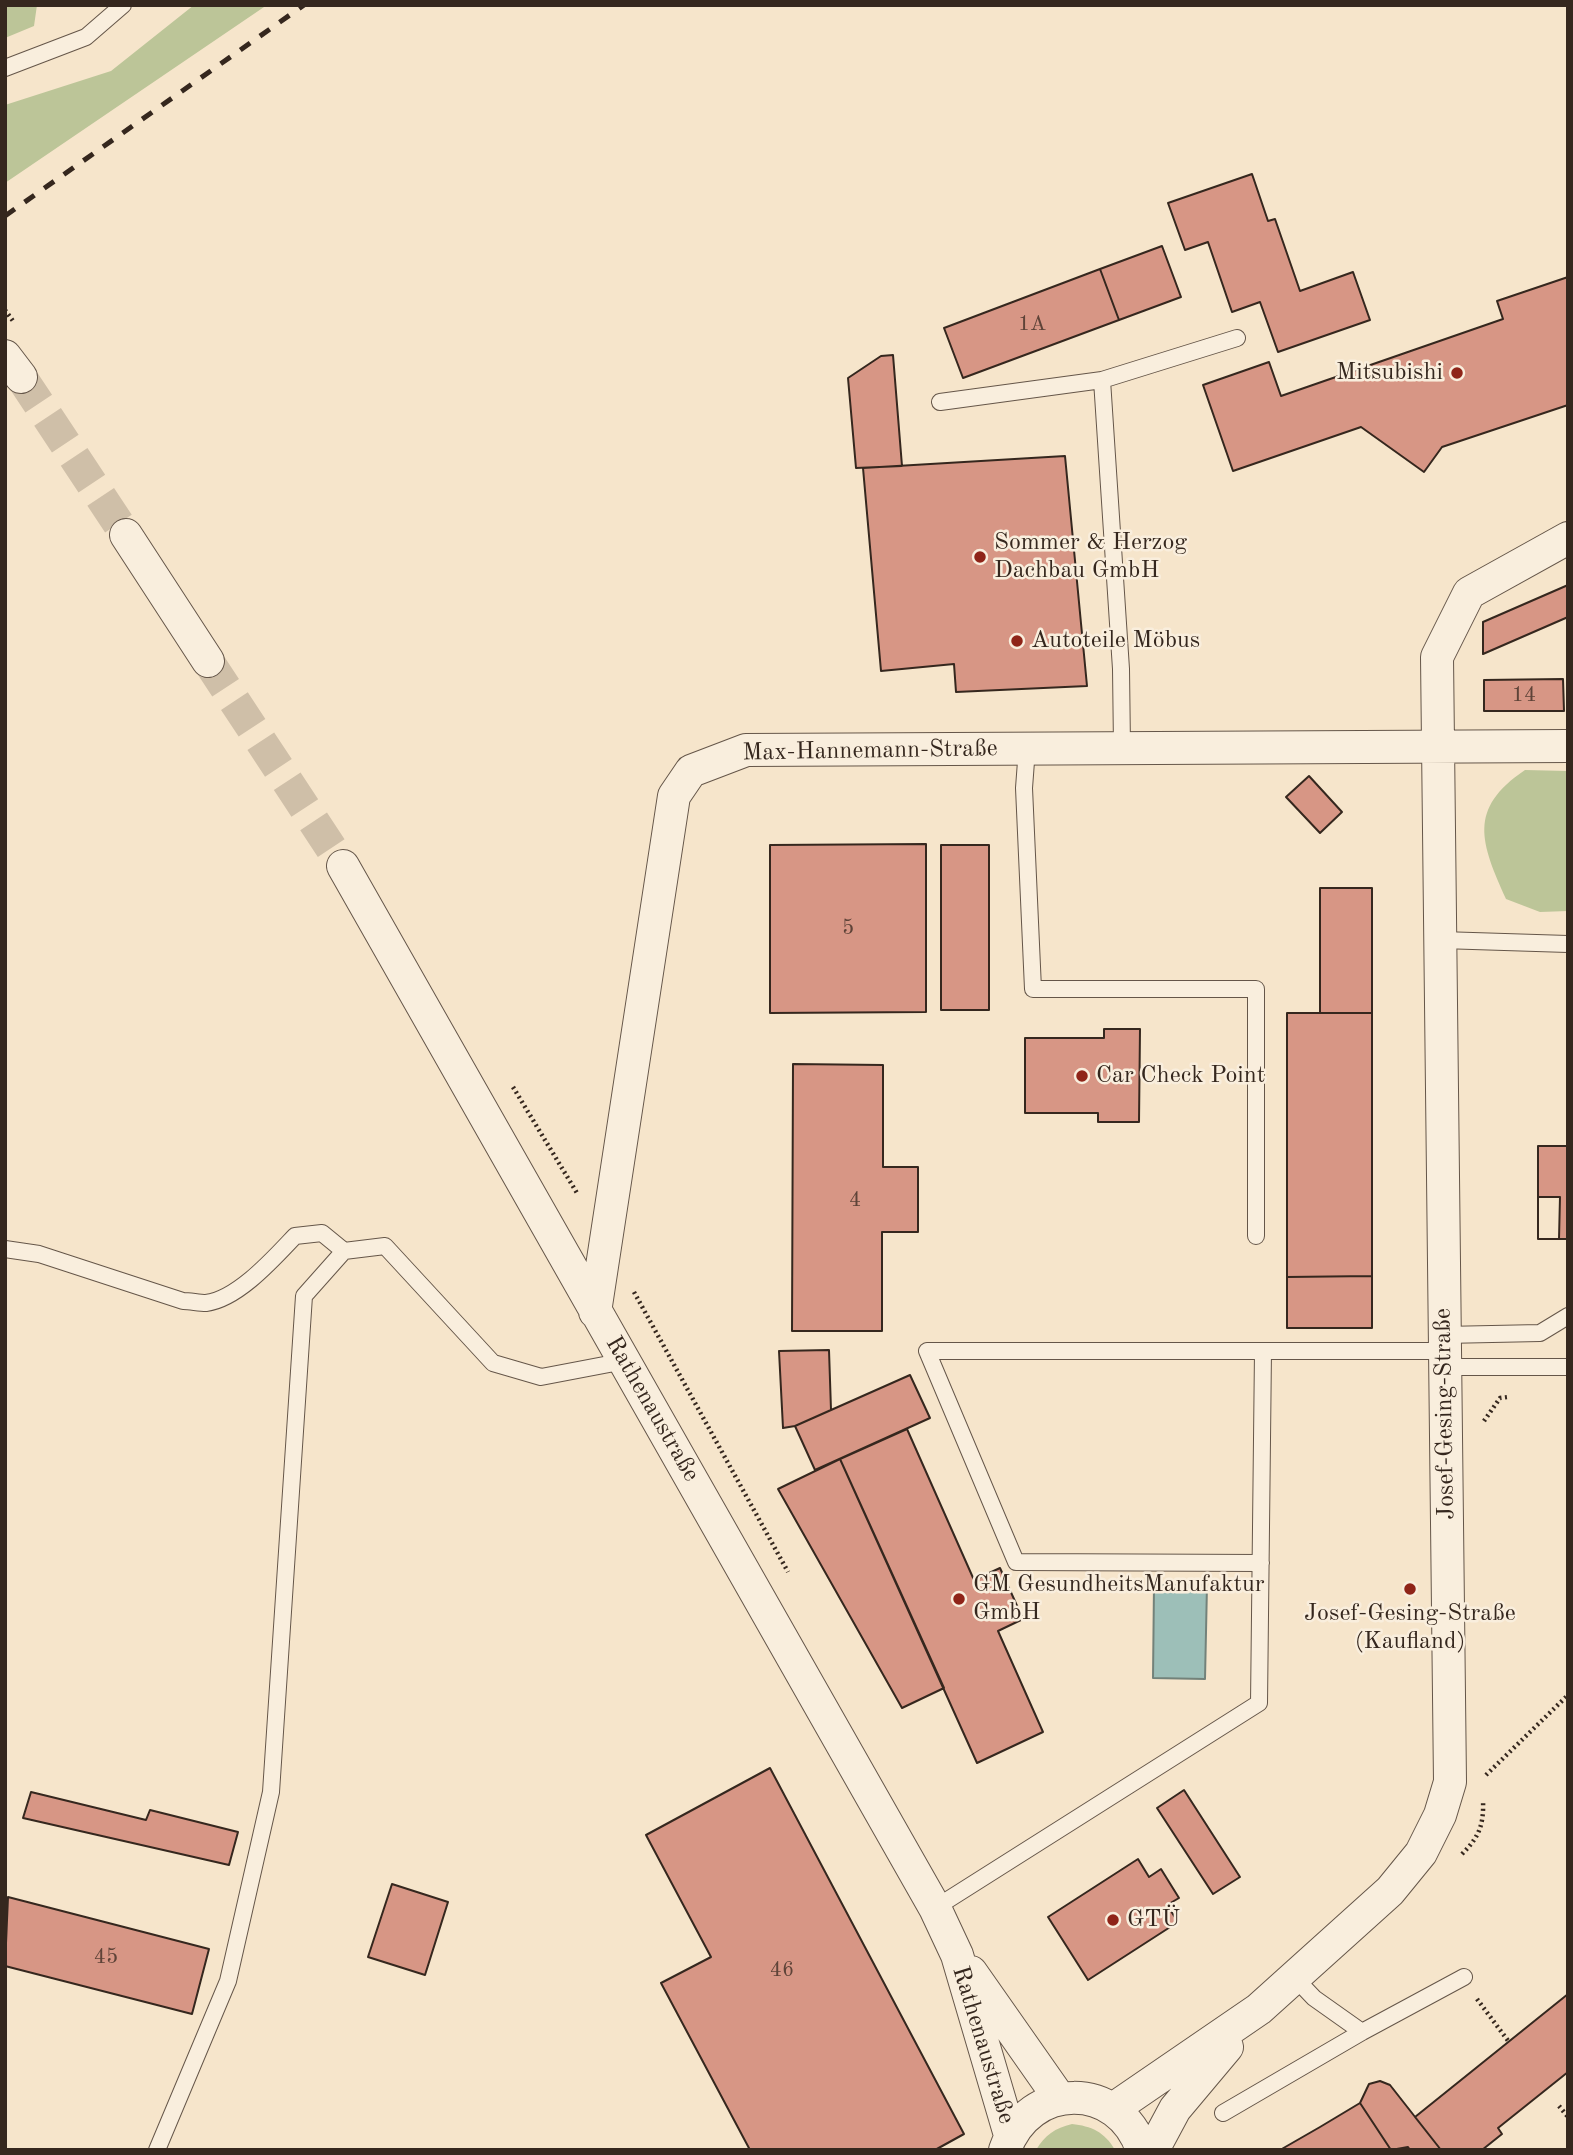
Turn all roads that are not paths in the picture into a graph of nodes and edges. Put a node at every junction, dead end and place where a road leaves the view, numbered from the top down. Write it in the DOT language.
graph roads {
  1 [pos="123,5"];
  2 [pos="5,68"];
  3 [pos="1237,338"];
  4 [pos="1102,380"];
  5 [pos="940,402"];
  6 [pos="126,535"];
  7 [pos="1568,538"];
  8 [pos="208,661"];
  9 [pos="1437,744"];
  10 [pos="1568,746"];
  11 [pos="1122,747"];
  12 [pos="1027,748"];
  13 [pos="343,866"];
  14 [pos="1441,940"];
  15 [pos="1568,944"];
  16 [pos="1256,1236"];
  17 [pos="5,1249"];
  18 [pos="344,1251"];
  19 [pos="595,1312"];
  20 [pos="1568,1316"];
  21 [pos="1263,1351"];
  22 [pos="1444,1351"];
  23 [pos="625,1361"];
  24 [pos="1568,1367"];
  25 [pos="1261,1563"];
  26 [pos="935,1909"];
  27 [pos="957,1955"];
  28 [pos="1294,1977"];
  29 [pos="1464,1977"];
  30 [pos="1259,2008"];
  31 [pos="1362,2032"];
  32 [pos="1060,2099"];
  33 [pos="1113,2109"];
  34 [pos="1223,2113"];
  35 [pos="1008,2142"];
  36 [pos="157,2150"];
  37 [pos="1142,2150"];
  38 [pos="1153,2150"];
  1 -- 2 [label="lane"];
  3 -- 4 [label="lane"];
  4 -- 5 [label="lane"];
  4 -- 11 [label="lane"];
  6 -- 8 [label="street"];
  7 -- 9 [label="street, Josef-Gesing-Straße"];
  9 -- 10 [label="street, Max-Hannemann-Straße"];
  9 -- 11 [label="street, Max-Hannemann-Straße"];
  9 -- 14 [label="street, Josef-Gesing-Straße"];
  11 -- 12 [label="street, Max-Hannemann-Straße"];
  12 -- 16 [label="lane"];
  12 -- 19 [label="street, Max-Hannemann-Straße"];
  13 -- 19 [label="street, Rathenaustraße"];
  14 -- 15 [label="lane"];
  14 -- 22 [label="street, Josef-Gesing-Straße"];
  17 -- 18 [label="lane"];
  18 -- 23 [label="lane"];
  18 -- 36 [label="lane"];
  19 -- 23 [label="street, Rathenaustraße"];
  20 -- 22 [label="lane"];
  21 -- 22 [label="lane"];
  21 -- 25 [label="lane"];
  21 -- 25 [label="lane"];
  22 -- 24 [label="lane"];
  22 -- 28 [label="street, Josef-Gesing-Straße"];
  23 -- 26 [label="street, Rathenaustraße"];
  25 -- 26 [label="lane"];
  26 -- 27 [label="street, Rathenaustraße"];
  27 -- 32 [label="street, Rathenaustraße"];
  27 -- 35 [label="street, Rathenaustraße"];
  28 -- 30 [label="street, Josef-Gesing-Straße"];
  28 -- 31 [label="lane"];
  29 -- 31 [label="lane"];
  30 -- 33 [label="street, Josef-Gesing-Straße"];
  30 -- 38 [label="street, Josef-Gesing-Straße"];
  31 -- 34 [label="lane"];
  32 -- 33 [label="street"];
  32 -- 35 [label="street"];
  33 -- 37 [label="street"];
}
